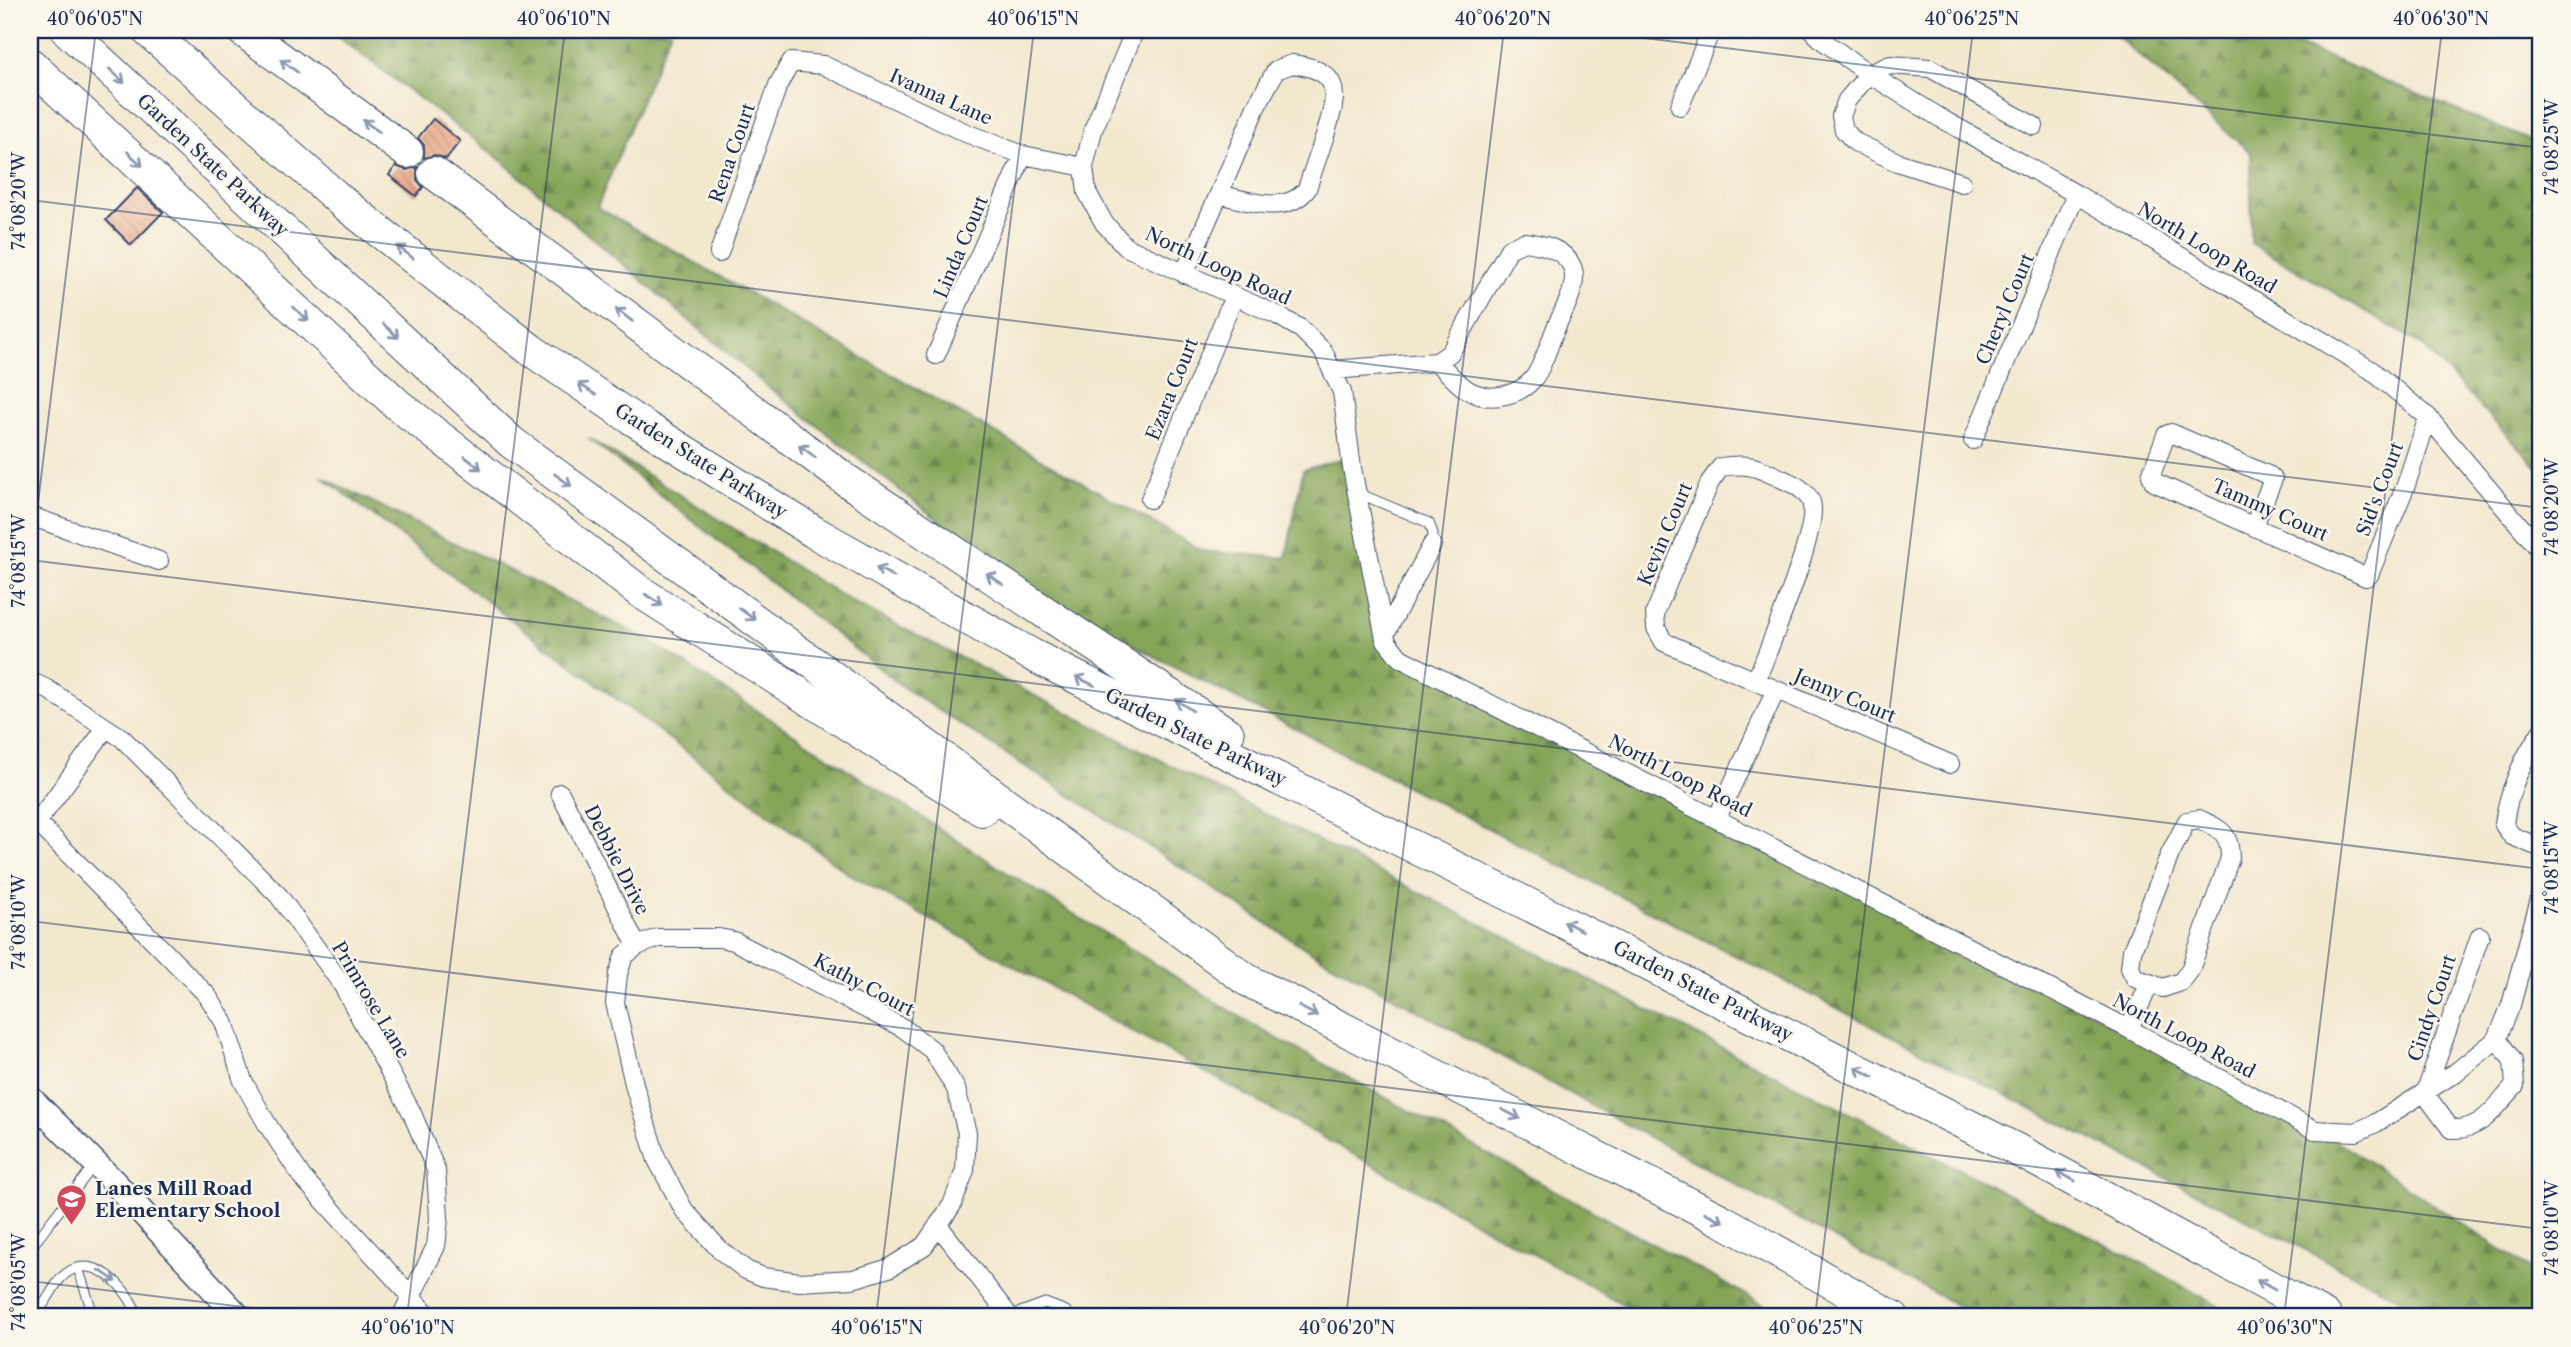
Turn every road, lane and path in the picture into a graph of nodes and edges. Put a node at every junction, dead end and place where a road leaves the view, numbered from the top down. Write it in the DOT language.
graph roads {
  1 [pos="67,30"];
  2 [pos="147,30"];
  3 [pos="242,30"];
  4 [pos="1135,30"];
  5 [pos="1711,30"];
  6 [pos="1812,30"];
  7 [pos="30,64"];
  8 [pos="787,69"];
  9 [pos="1869,74"];
  10 [pos="30,82"];
  11 [pos="1680,106"];
  12 [pos="96,123"];
  13 [pos="2034,126"];
  14 [pos="407,152"];
  15 [pos="1023,155"];
  16 [pos="1084,167"];
  17 [pos="434,173"];
  18 [pos="1962,183"];
  19 [pos="1219,194"];
  20 [pos="2076,194"];
  21 [pos="719,253"];
  22 [pos="1184,274"];
  23 [pos="1234,296"];
  24 [pos="936,355"];
  25 [pos="1437,362"];
  26 [pos="1332,370"];
  27 [pos="2428,417"];
  28 [pos="1973,440"];
  29 [pos="1357,493"];
  30 [pos="1150,499"];
  31 [pos="30,516"];
  32 [pos="2255,526"];
  33 [pos="1432,545"];
  34 [pos="2541,551"];
  35 [pos="159,561"];
  36 [pos="2369,575"];
  37 [pos="1385,639"];
  38 [pos="30,681"];
  39 [pos="1756,681"];
  40 [pos="1776,690"];
  41 [pos="106,728"];
  42 [pos="2541,732"];
  43 [pos="1950,764"];
  44 [pos="560,793"];
  45 [pos="1343,810"];
  46 [pos="1717,818"];
  47 [pos="34,827"];
  48 [pos="2541,848"];
  49 [pos="2540,906"];
  50 [pos="2480,936"];
  51 [pos="637,946"];
  52 [pos="2533,958"];
  53 [pos="1247,980"];
  54 [pos="2149,985"];
  55 [pos="2129,1029"];
  56 [pos="2497,1038"];
  57 [pos="2425,1094"];
  58 [pos="30,1098"];
  59 [pos="95,1163"];
  60 [pos="938,1225"];
  61 [pos="30,1249"];
  62 [pos="78,1268"];
  63 [pos="412,1298"];
  64 [pos="36,1314"];
  65 [pos="94,1317"];
  66 [pos="138,1317"];
  67 [pos="239,1317"];
  68 [pos="401,1317"];
  69 [pos="430,1317"];
  70 [pos="1010,1317"];
  71 [pos="1071,1317"];
  72 [pos="1893,1317"];
  73 [pos="2326,1317"];
  1 -- 53 [label="highway, Garden State Parkway, one-way"];
  45 -- 2 [label="highway, Garden State Parkway, one-way"];
  14 -- 3 [label="highway, one-way"];
  4 -- 16 [label="street, North Loop Road"];
  5 -- 11 [label="street"];
  6 -- 9 [label="street, North Loop Road"];
  7 -- 12 [label="highway"];
  8 -- 15 [label="street, Ivanna Lane"];
  8 -- 21 [label="street, Rena Court"];
  9 -- 13 [label="street"];
  9 -- 18 [label="street"];
  9 -- 20 [label="street, North Loop Road"];
  10 -- 12 [label="highway"];
  12 -- 53 [label="highway, one-way"];
  15 -- 16 [label="street, Ivanna Lane"];
  15 -- 24 [label="street, Linda Court"];
  16 -- 22 [label="street, North Loop Road"];
  45 -- 17 [label="highway, one-way"];
  19 -- 19 [label="street"];
  19 -- 22 [label="street"];
  20 -- 27 [label="street, North Loop Road"];
  20 -- 28 [label="street, Cheryl Court"];
  22 -- 23 [label="street, North Loop Road"];
  23 -- 26 [label="street, North Loop Road"];
  23 -- 30 [label="street, Ezara Court"];
  25 -- 25 [label="street"];
  25 -- 26 [label="street"];
  26 -- 29 [label="street, North Loop Road"];
  27 -- 34 [label="street, North Loop Road"];
  27 -- 36 [label="street, Sid's Court"];
  29 -- 33 [label="lane"];
  29 -- 37 [label="street, North Loop Road"];
  31 -- 35 [label="street"];
  32 -- 32 [label="street, Tammy Court"];
  32 -- 36 [label="street, Tammy Court"];
  33 -- 37 [label="street"];
  37 -- 46 [label="street, North Loop Road"];
  38 -- 41 [label="street, Primrose Lane"];
  39 -- 39 [label="street, Kevin Court"];
  39 -- 40 [label="street, Kevin Court"];
  40 -- 43 [label="street, Jenny Court"];
  40 -- 46 [label="street, Jenny Court"];
  41 -- 47 [label="street"];
  41 -- 63 [label="street, Primrose Lane"];
  42 -- 48 [label="street"];
  44 -- 51 [label="street, Debbie Drive"];
  73 -- 45 [label="highway, Garden State Parkway, one-way"];
  46 -- 55 [label="street, North Loop Road"];
  47 -- 63 [label="street"];
  49 -- 52 [label="street, North Loop Road"];
  50 -- 57 [label="street, Cindy Court"];
  51 -- 60 [label="street, Kathy Court"];
  51 -- 60 [label="street, Kathy Court"];
  52 -- 56 [label="street, North Loop Road"];
  53 -- 72 [label="highway, Garden State Parkway, one-way"];
  54 -- 54 [label="street"];
  54 -- 55 [label="street"];
  55 -- 57 [label="street, North Loop Road"];
  56 -- 57 [label="street, North Loop Road"];
  56 -- 57 [label="street"];
  58 -- 59 [label="main road"];
  59 -- 61 [label="lane"];
  59 -- 67 [label="main road"];
  60 -- 70 [label="street"];
  62 -- 64 [label="lane"];
  62 -- 65 [label="lane"];
  62 -- 66 [label="lane, one-way"];
  63 -- 68 [label="street, Primrose Lane"];
  63 -- 69 [label="street"];
  70 -- 71 [label="lane"];
}
